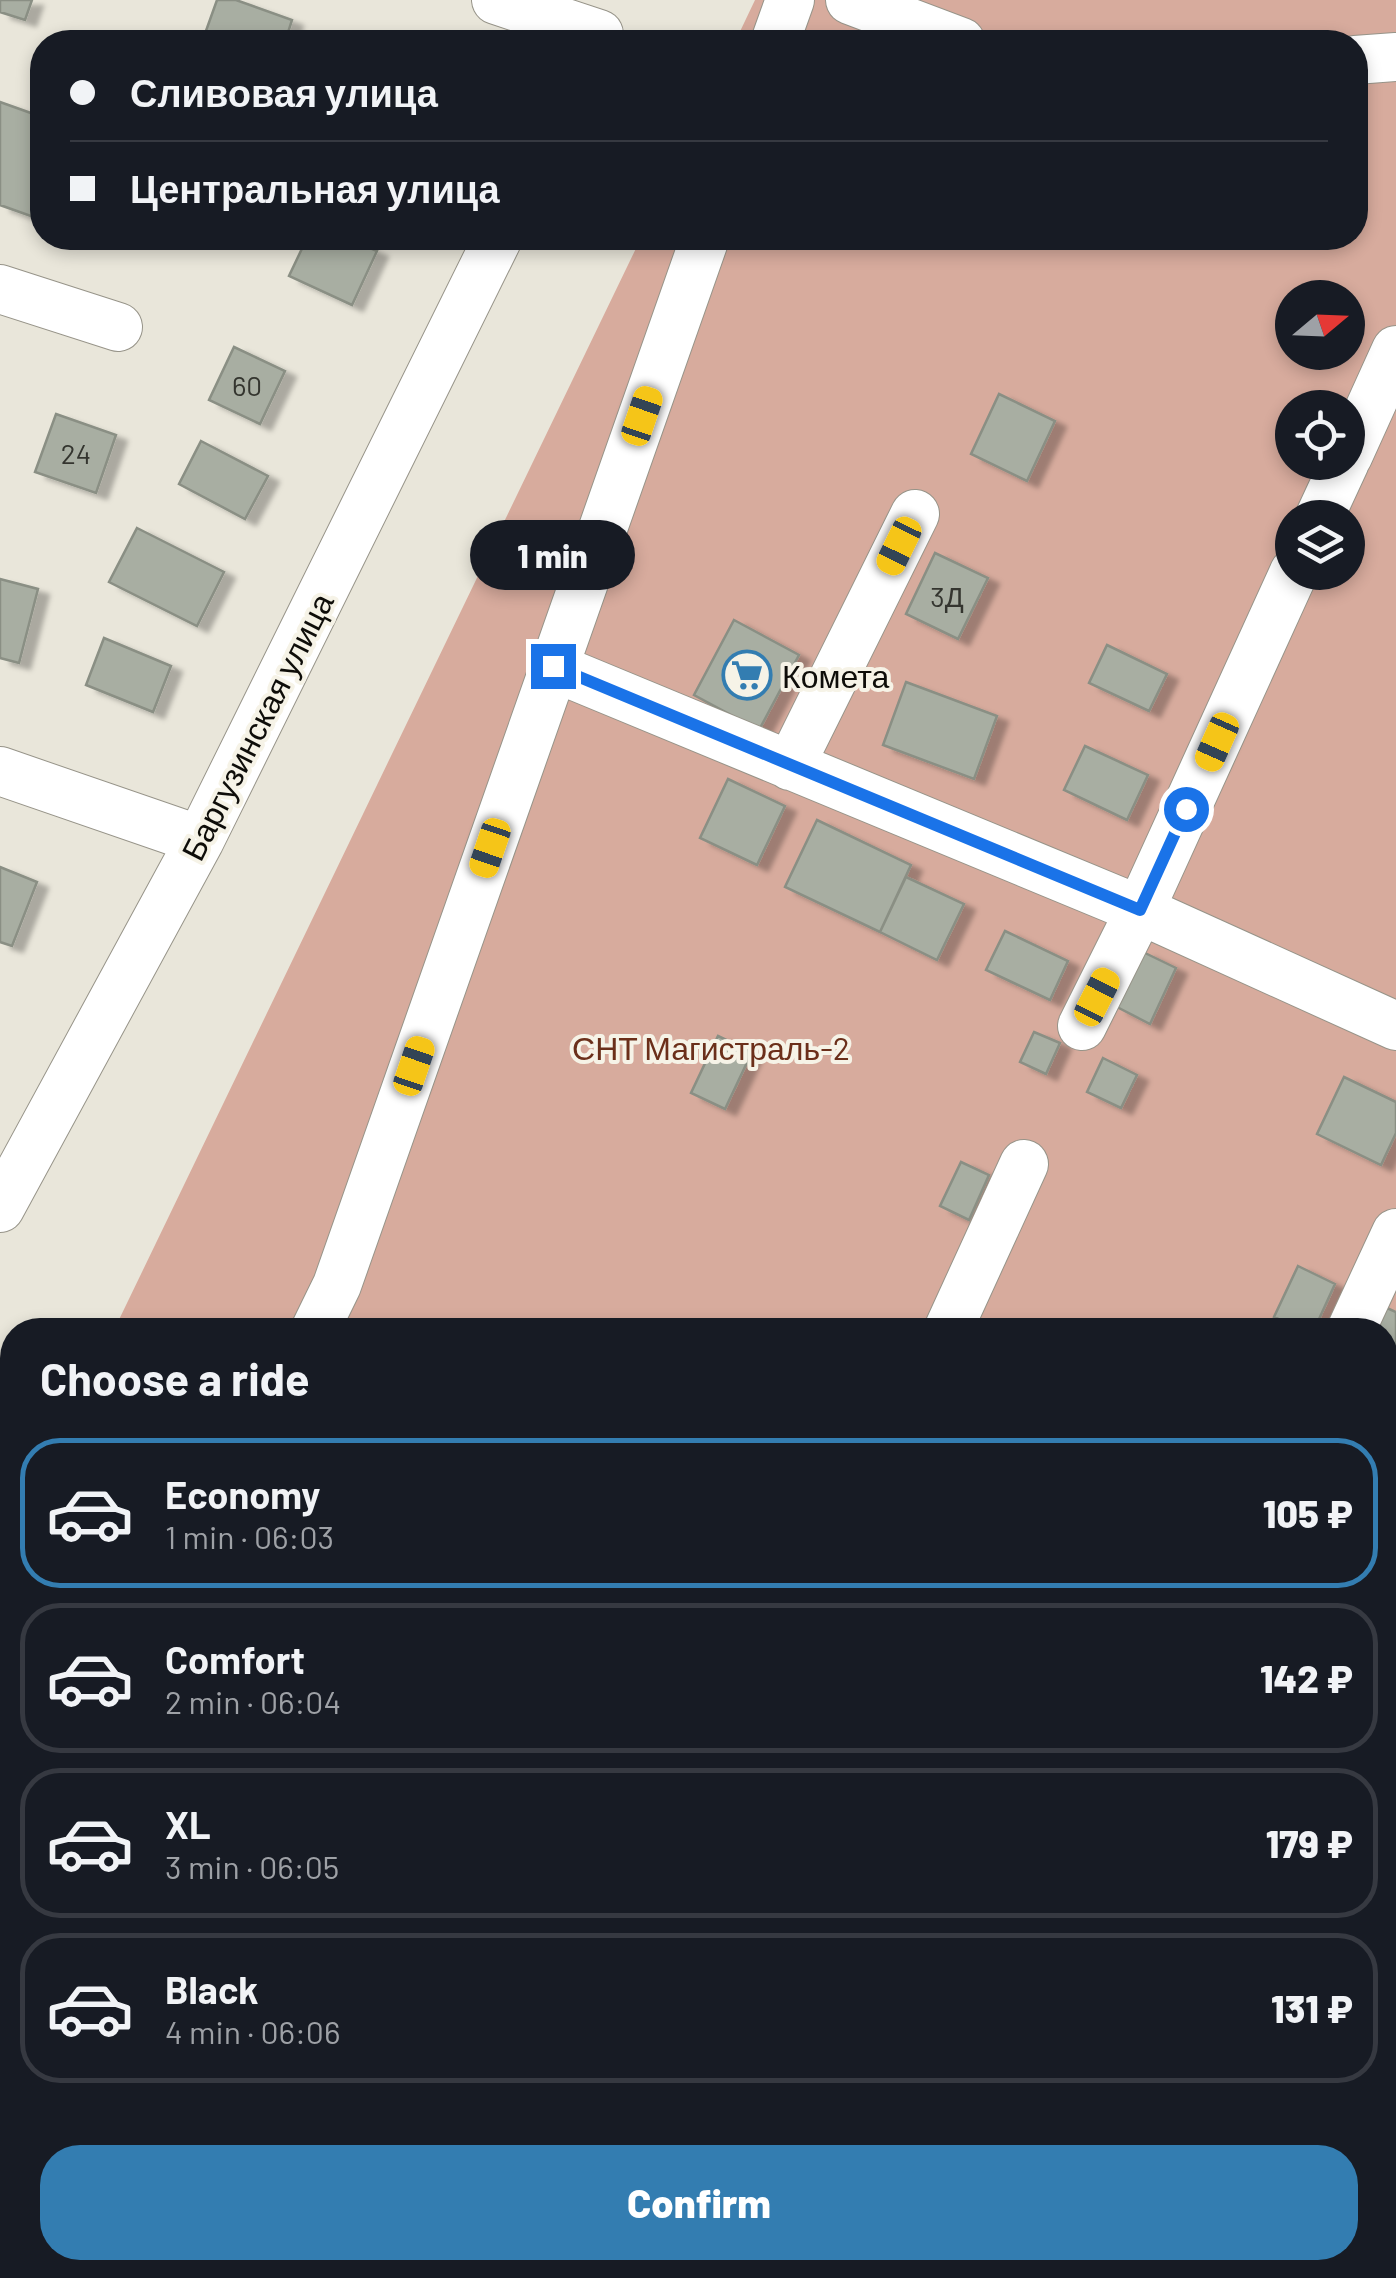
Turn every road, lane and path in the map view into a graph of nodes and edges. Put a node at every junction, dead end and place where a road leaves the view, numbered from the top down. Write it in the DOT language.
graph roads {
  1 [pos="496,0"];
  2 [pos="790,0"];
  3 [pos="850,0"];
  4 [pos="603,26"];
  5 [pos="779,30"];
  6 [pos="929,30"];
  7 [pos="1396,57"];
  8 [pos="1368,59"];
  9 [pos="492,250"];
  10 [pos="702,250"];
  11 [pos="0,289"];
  12 [pos="118,327"];
  13 [pos="1396,350"];
  14 [pos="1365,418"];
  15 [pos="914,514"];
  16 [pos="1286,590"];
  17 [pos="553,666"];
  18 [pos="790,766"];
  19 [pos="0,772"];
  20 [pos="200,840"];
  21 [pos="1140,910"];
  22 [pos="1082,1026"];
  23 [pos="1396,1026"];
  24 [pos="1024,1164"];
  25 [pos="0,1208"];
  26 [pos="1396,1233"];
  27 [pos="321,1318"];
  28 [pos="953,1318"];
  29 [pos="1357,1318"];
  1 -- 4 [label="street"];
  2 -- 5 [label="street"];
  3 -- 6 [label="street"];
  7 -- 8 [label="street"];
  9 -- 20 [label="street, Баргузинская улица"];
  10 -- 17 [label="street"];
  11 -- 12 [label="street"];
  13 -- 14 [label="street"];
  15 -- 18 [label="street"];
  16 -- 21 [label="street"];
  17 -- 18 [label="street"];
  17 -- 27 [label="street"];
  18 -- 21 [label="street"];
  19 -- 20 [label="street"];
  20 -- 25 [label="street, Баргузинская улица"];
  21 -- 22 [label="street"];
  21 -- 23 [label="street"];
  24 -- 28 [label="street"];
  26 -- 29 [label="street"];
}
